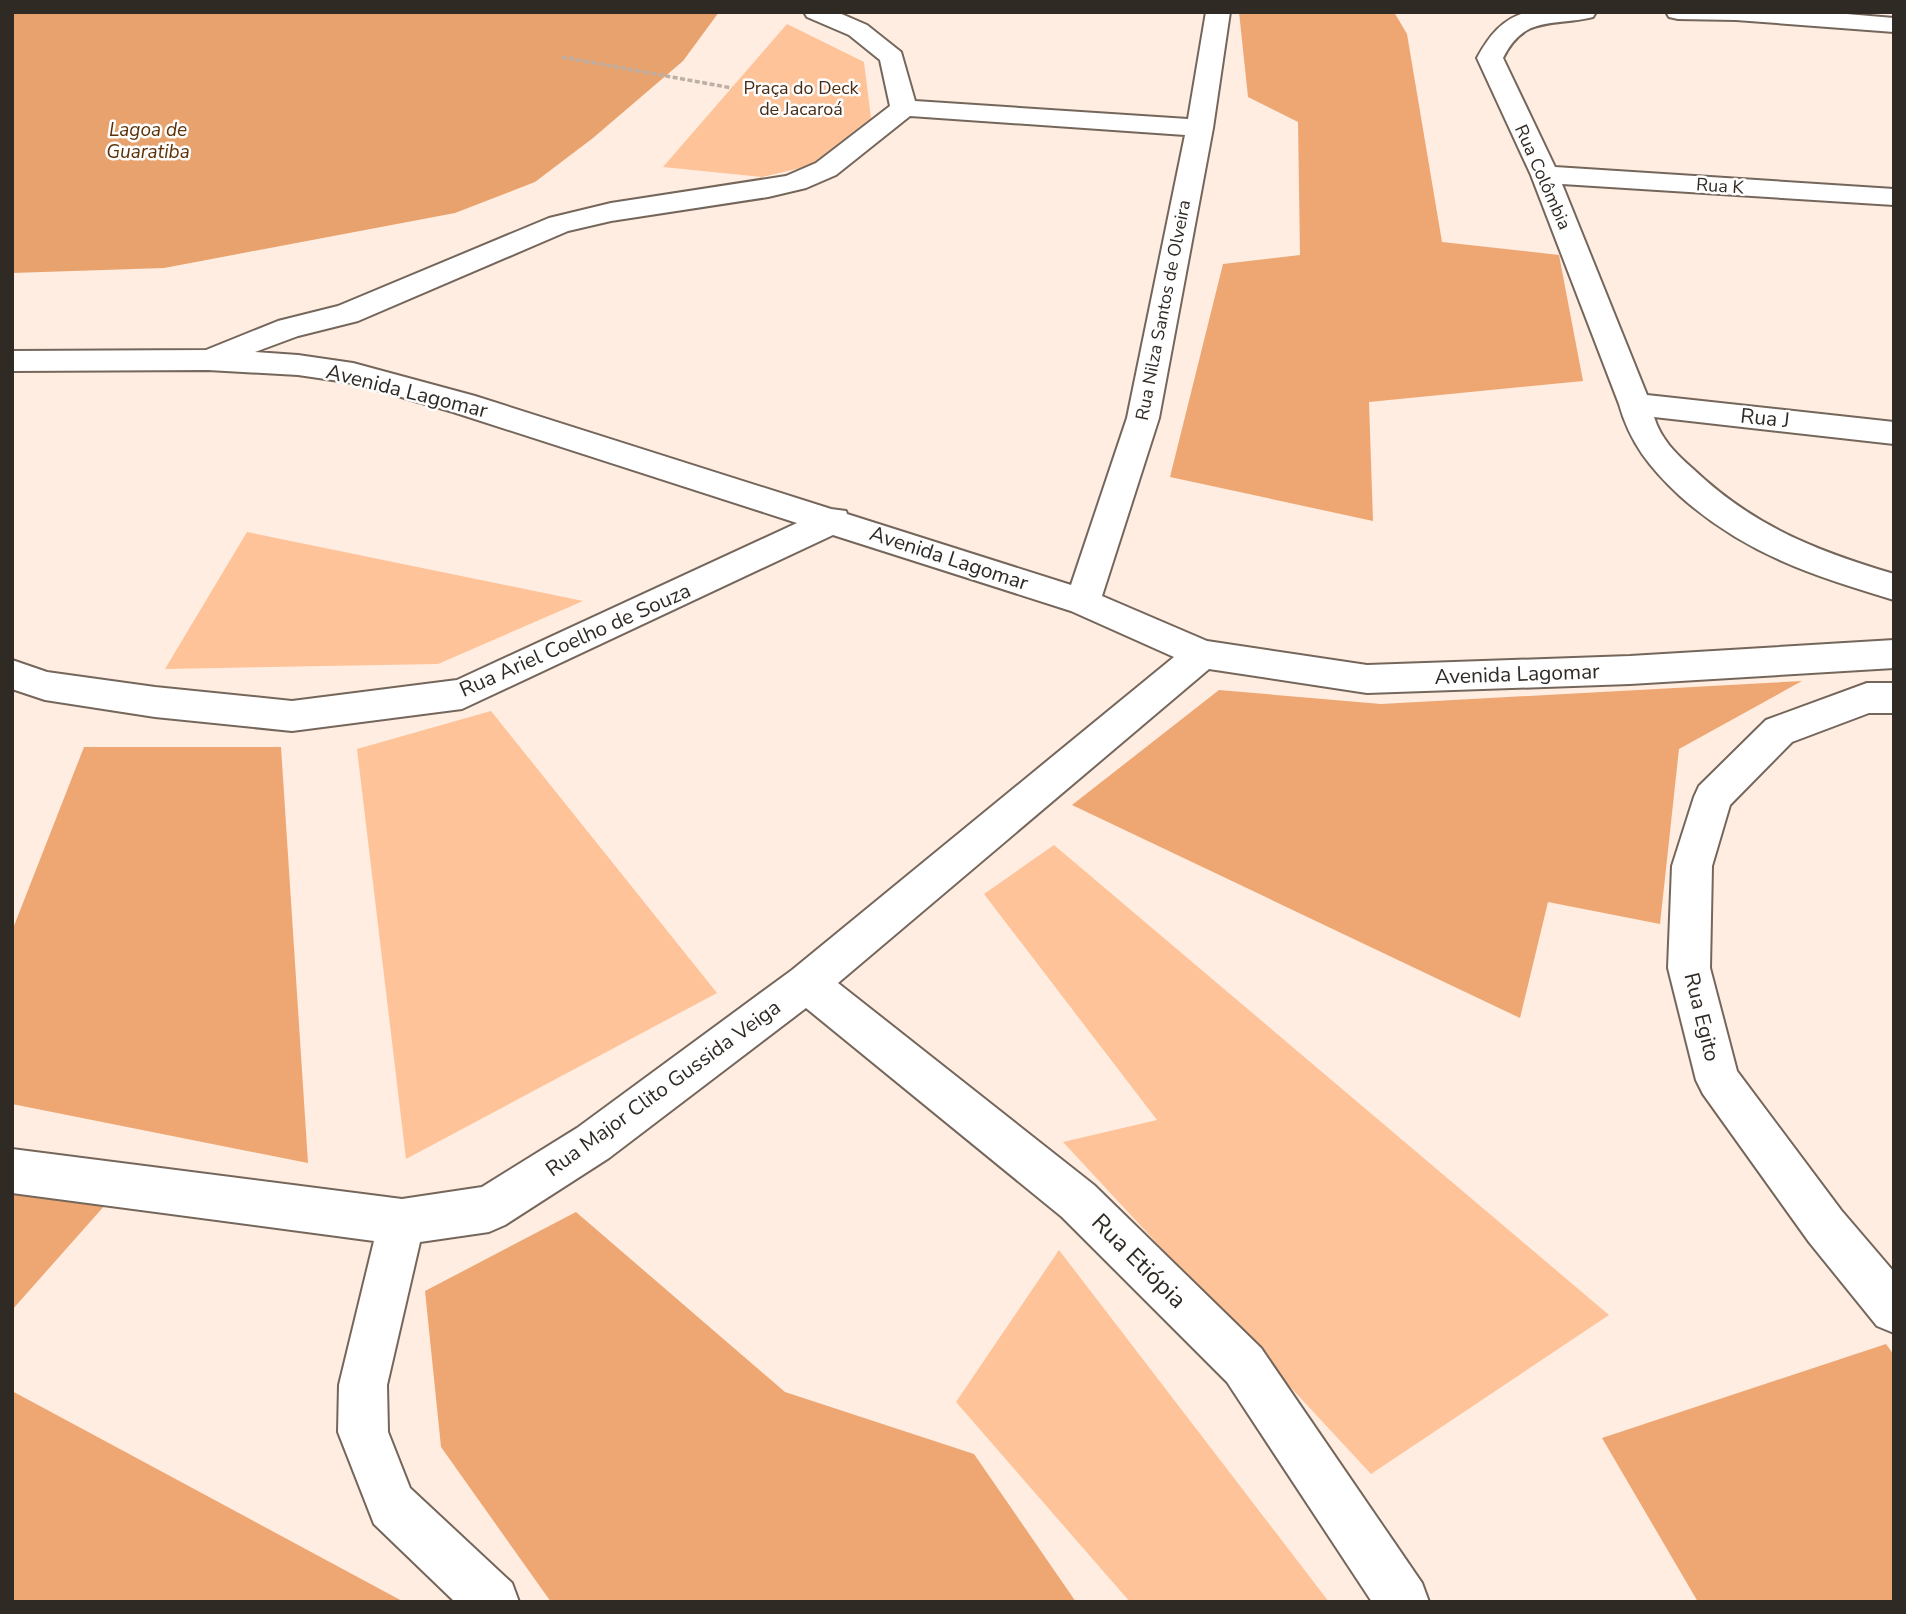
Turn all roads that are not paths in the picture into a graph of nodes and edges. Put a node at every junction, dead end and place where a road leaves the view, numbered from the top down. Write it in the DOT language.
graph roads {
  1 [pos="816,12"];
  2 [pos="1218,12"];
  3 [pos="1584,12"];
  4 [pos="1678,12"];
  5 [pos="1734,13"];
  6 [pos="1894,25"];
  7 [pos="904,108"];
  8 [pos="1200,128"];
  9 [pos="1545,175"];
  10 [pos="1894,197"];
  11 [pos="208,360"];
  12 [pos="12,361"];
  13 [pos="1635,404"];
  14 [pos="1894,433"];
  15 [pos="834,520"];
  16 [pos="1894,587"];
  17 [pos="1083,602"];
  18 [pos="1894,653"];
  19 [pos="1202,654"];
  20 [pos="12,674"];
  21 [pos="1894,698"];
  22 [pos="807,984"];
  23 [pos="12,1171"];
  24 [pos="402,1222"];
  25 [pos="1894,1309"];
  26 [pos="493,1602"];
  27 [pos="1403,1602"];
  1 -- 7 [label="street"];
  2 -- 8 [label="street, Rua Nilza Santos de Olveira"];
  3 -- 9 [label="street, Rua Colômbia"];
  4 -- 5 [label="street"];
  5 -- 6 [label="street"];
  7 -- 8 [label="street"];
  7 -- 11 [label="street"];
  8 -- 17 [label="street, Rua Nilza Santos de Olveira"];
  9 -- 10 [label="street, Rua K"];
  9 -- 13 [label="street, Rua Colômbia"];
  11 -- 12 [label="street, Avenida Lagomar"];
  11 -- 15 [label="street, Avenida Lagomar"];
  13 -- 14 [label="street, Rua J"];
  13 -- 16 [label="street, Rua Colômbia"];
  15 -- 17 [label="street, Avenida Lagomar"];
  15 -- 20 [label="street, Rua Ariel Coelho de Souza"];
  17 -- 19 [label="street, Avenida Lagomar"];
  18 -- 19 [label="street, Avenida Lagomar"];
  19 -- 22 [label="street, Rua Major Clito Gussida Veiga"];
  21 -- 25 [label="street, Rua Egito"];
  22 -- 24 [label="street, Rua Major Clito Gussida Veiga"];
  22 -- 27 [label="street, Rua Etiópia"];
  23 -- 24 [label="street, Rua Major Clito Gussida Veiga"];
  24 -- 26 [label="street"];
}
